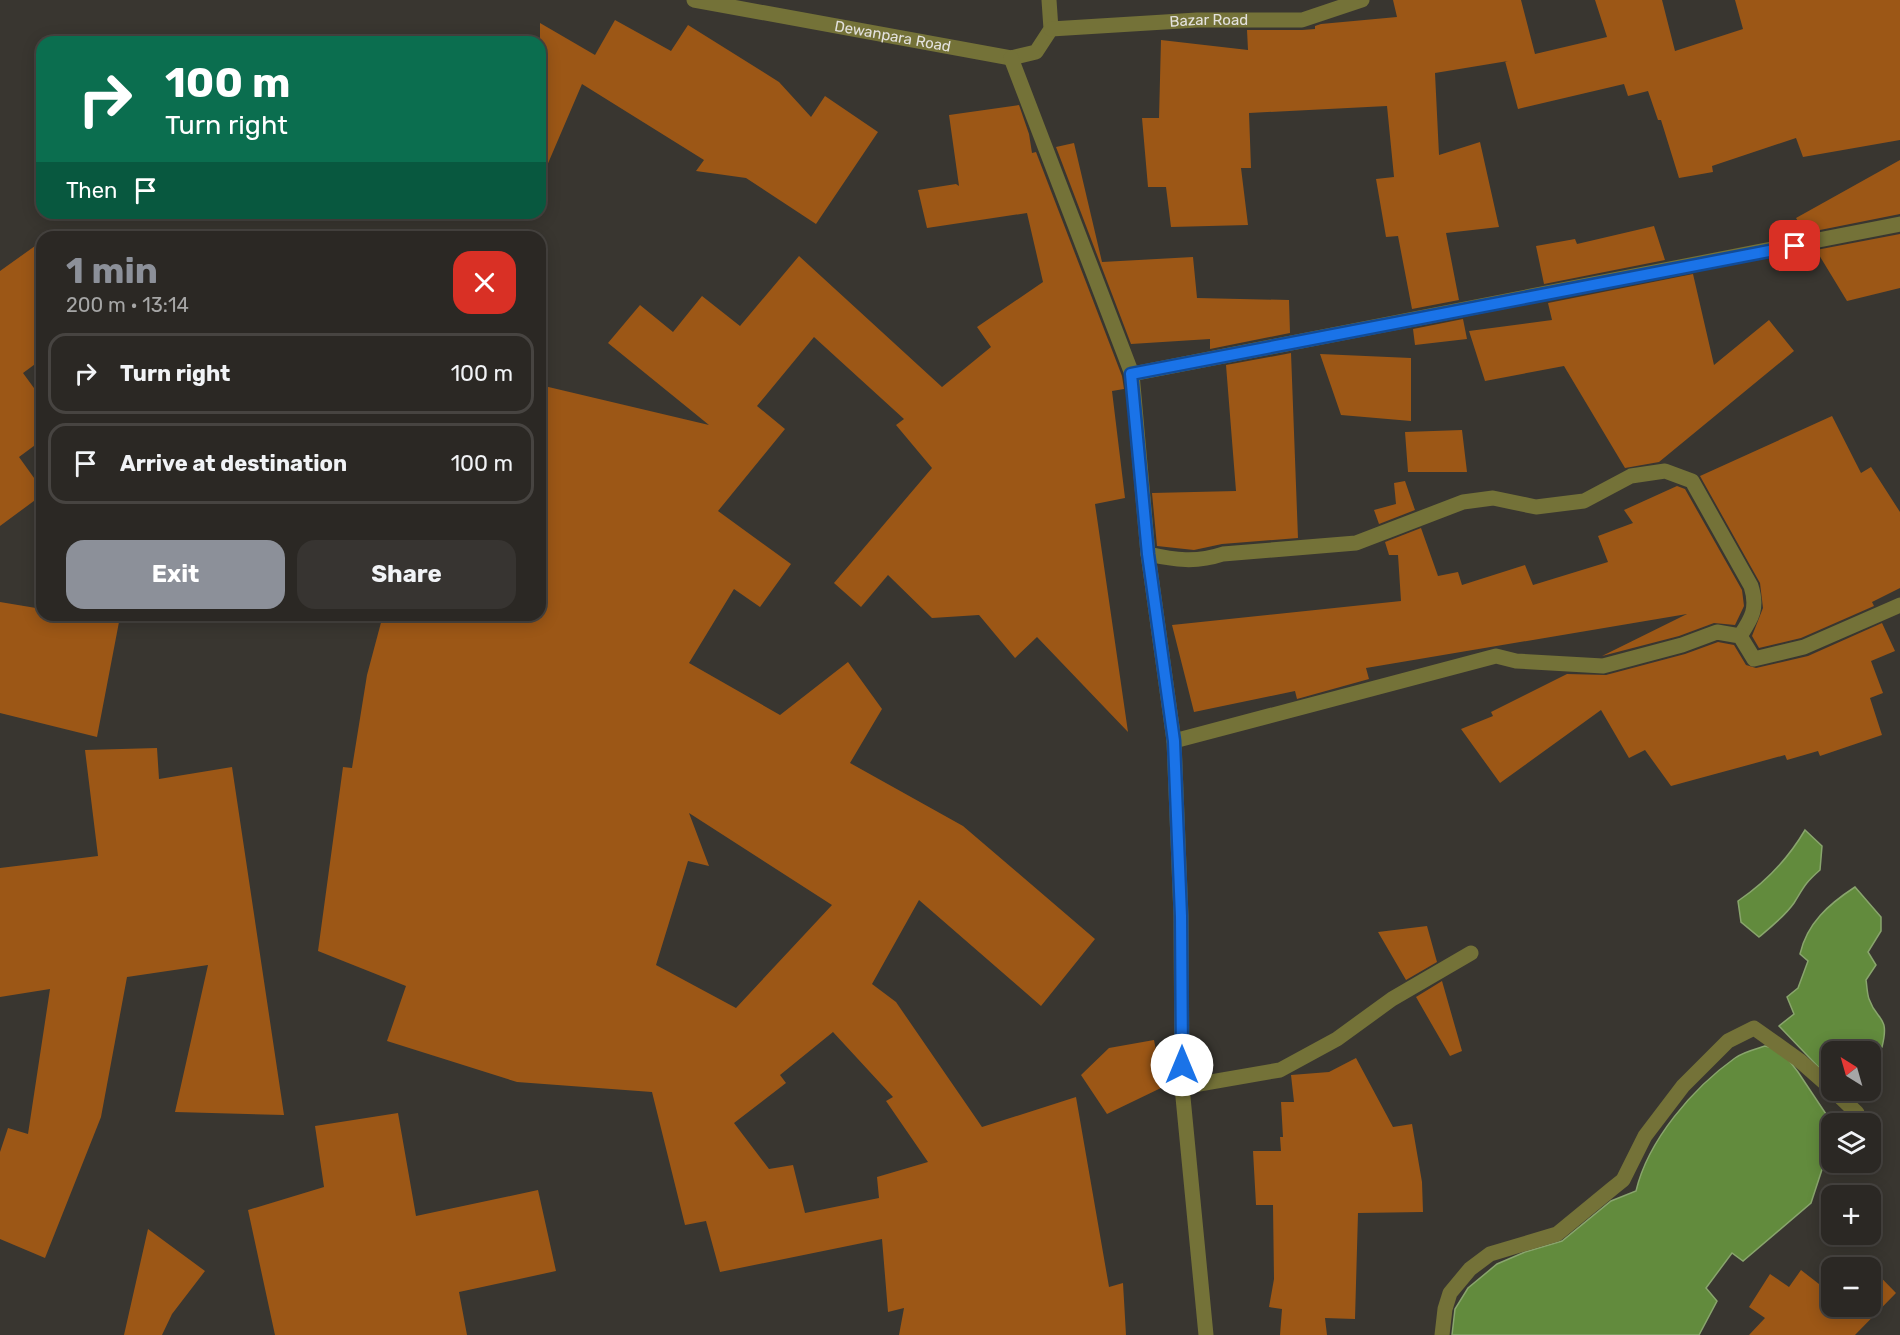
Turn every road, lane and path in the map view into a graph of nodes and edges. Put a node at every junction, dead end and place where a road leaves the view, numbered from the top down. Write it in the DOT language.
graph roads {
  1 [pos="694,0"];
  2 [pos="1049,0"];
  3 [pos="1362,0"];
  4 [pos="1051,29"];
  5 [pos="1011,58"];
  6 [pos="1900,224"];
  7 [pos="1131,374"];
  8 [pos="1148,554"];
  9 [pos="1900,605"];
  10 [pos="1740,636"];
  11 [pos="1174,741"];
  12 [pos="1471,953"];
  13 [pos="1821,1080"];
  14 [pos="1182,1087"];
  15 [pos="1844,1101"];
  16 [pos="1857,1113"];
  17 [pos="1206,1335"];
  18 [pos="1442,1335"];
  1 -- 5 [label="street, Dewanpara Road"];
  2 -- 4 [label="street"];
  3 -- 4 [label="street, Bazar Road"];
  4 -- 5 [label="street, Dewanpara Road"];
  5 -- 7 [label="street"];
  6 -- 7 [label="street"];
  7 -- 8 [label="street"];
  8 -- 10 [label="street"];
  8 -- 11 [label="street"];
  9 -- 10 [label="street"];
  10 -- 11 [label="street"];
  11 -- 14 [label="street"];
  12 -- 14 [label="street"];
  13 -- 18 [label="street"];
  14 -- 17 [label="street"];
  15 -- 16 [label="street"];
}
